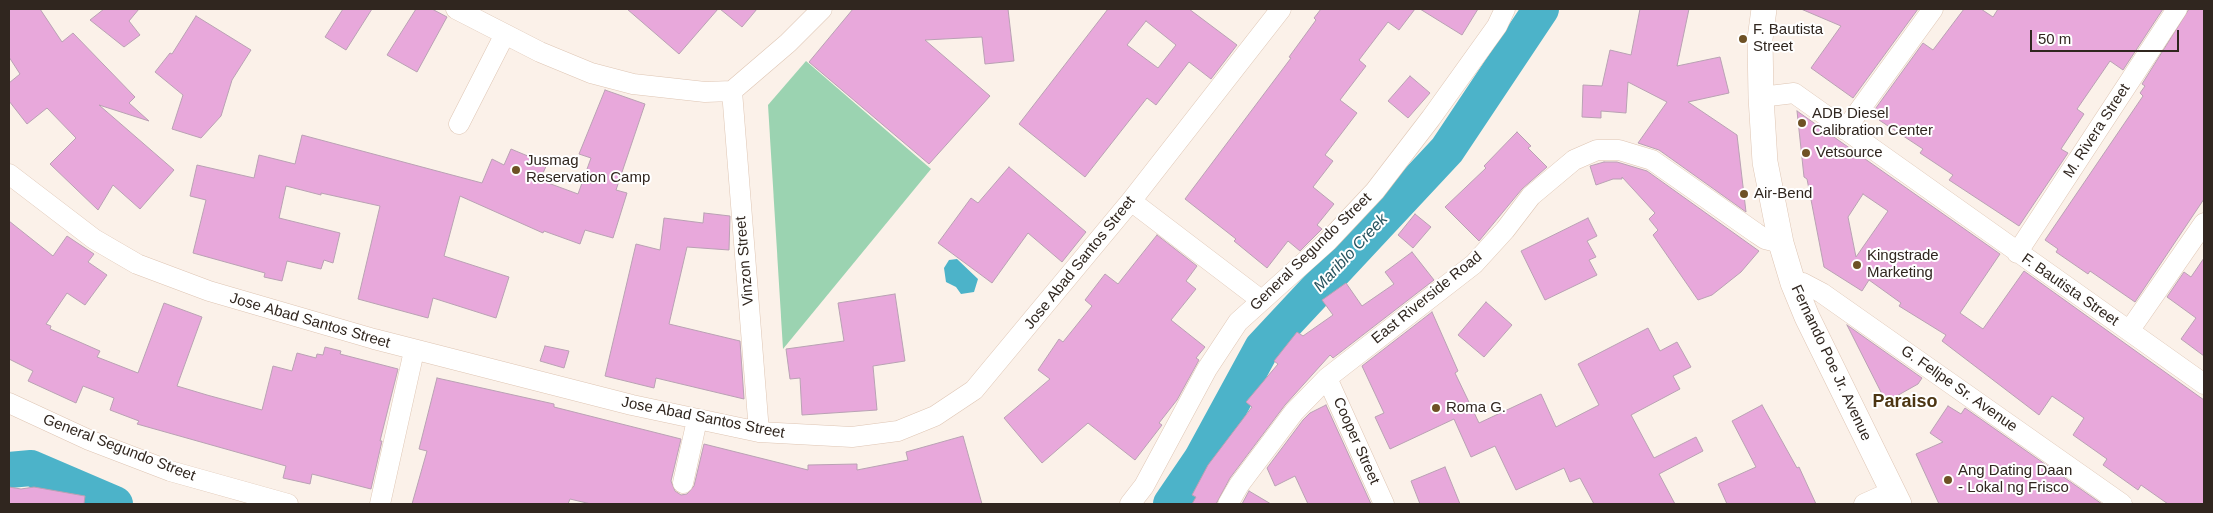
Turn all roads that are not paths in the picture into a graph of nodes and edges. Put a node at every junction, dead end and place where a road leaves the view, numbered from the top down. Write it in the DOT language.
graph roads {
  1 [pos="456,9"];
  2 [pos="822,9"];
  3 [pos="1281,9"];
  4 [pos="1505,9"];
  5 [pos="1764,9"];
  6 [pos="1933,9"];
  7 [pos="2177,9"];
  8 [pos="505,34"];
  9 [pos="732,91"];
  10 [pos="1760,97"];
  11 [pos="459,124"];
  12 [pos="1845,130"];
  13 [pos="9,174"];
  14 [pos="1131,201"];
  15 [pos="2204,223"];
  16 [pos="1781,243"];
  17 [pos="2017,253"];
  18 [pos="1793,283"];
  19 [pos="1261,300"];
  20 [pos="2129,331"];
  21 [pos="414,351"];
  22 [pos="1327,378"];
  23 [pos="2204,384"];
  24 [pos="9,404"];
  25 [pos="698,420"];
  26 [pos="759,432"];
  27 [pos="683,483"];
  28 [pos="1896,498"];
  29 [pos="288,504"];
  30 [pos="380,504"];
  31 [pos="1130,504"];
  32 [pos="1228,504"];
  33 [pos="1384,504"];
  34 [pos="1864,504"];
  35 [pos="2122,504"];
  1 -- 8 [label="street"];
  2 -- 9 [label="street"];
  3 -- 14 [label="street, Jose Abad Santos Street"];
  4 -- 19 [label="street, General Segundo Street"];
  5 -- 10 [label="main road, Fernando Poe Jr. Avenue"];
  6 -- 12 [label="street"];
  7 -- 17 [label="street, M. Rivera Street"];
  8 -- 9 [label="street"];
  8 -- 11 [label="street"];
  9 -- 26 [label="street, Vinzon Street"];
  10 -- 12 [label="street, F. Bautista Street"];
  10 -- 16 [label="main road, Fernando Poe Jr. Avenue"];
  12 -- 17 [label="street, F. Bautista Street"];
  13 -- 21 [label="street, Jose Abad Santos Street"];
  14 -- 19 [label="street"];
  14 -- 26 [label="street, Jose Abad Santos Street"];
  15 -- 20 [label="street"];
  16 -- 18 [label="main road, Fernando Poe Jr. Avenue"];
  16 -- 22 [label="street, East Riverside Road"];
  17 -- 20 [label="street, F. Bautista Street"];
  18 -- 28 [label="main road, Fernando Poe Jr. Avenue"];
  18 -- 35 [label="street, G. Felipe Sr. Avenue"];
  19 -- 31 [label="street, General Segundo Street"];
  20 -- 23 [label="street, F. Bautista Street"];
  21 -- 25 [label="street, Jose Abad Santos Street"];
  21 -- 30 [label="street"];
  22 -- 32 [label="street, East Riverside Road"];
  22 -- 33 [label="street, Cooper Street"];
  24 -- 29 [label="street, General Segundo Street"];
  25 -- 26 [label="street, Jose Abad Santos Street"];
  25 -- 27 [label="street"];
  28 -- 34 [label="street"];
}
